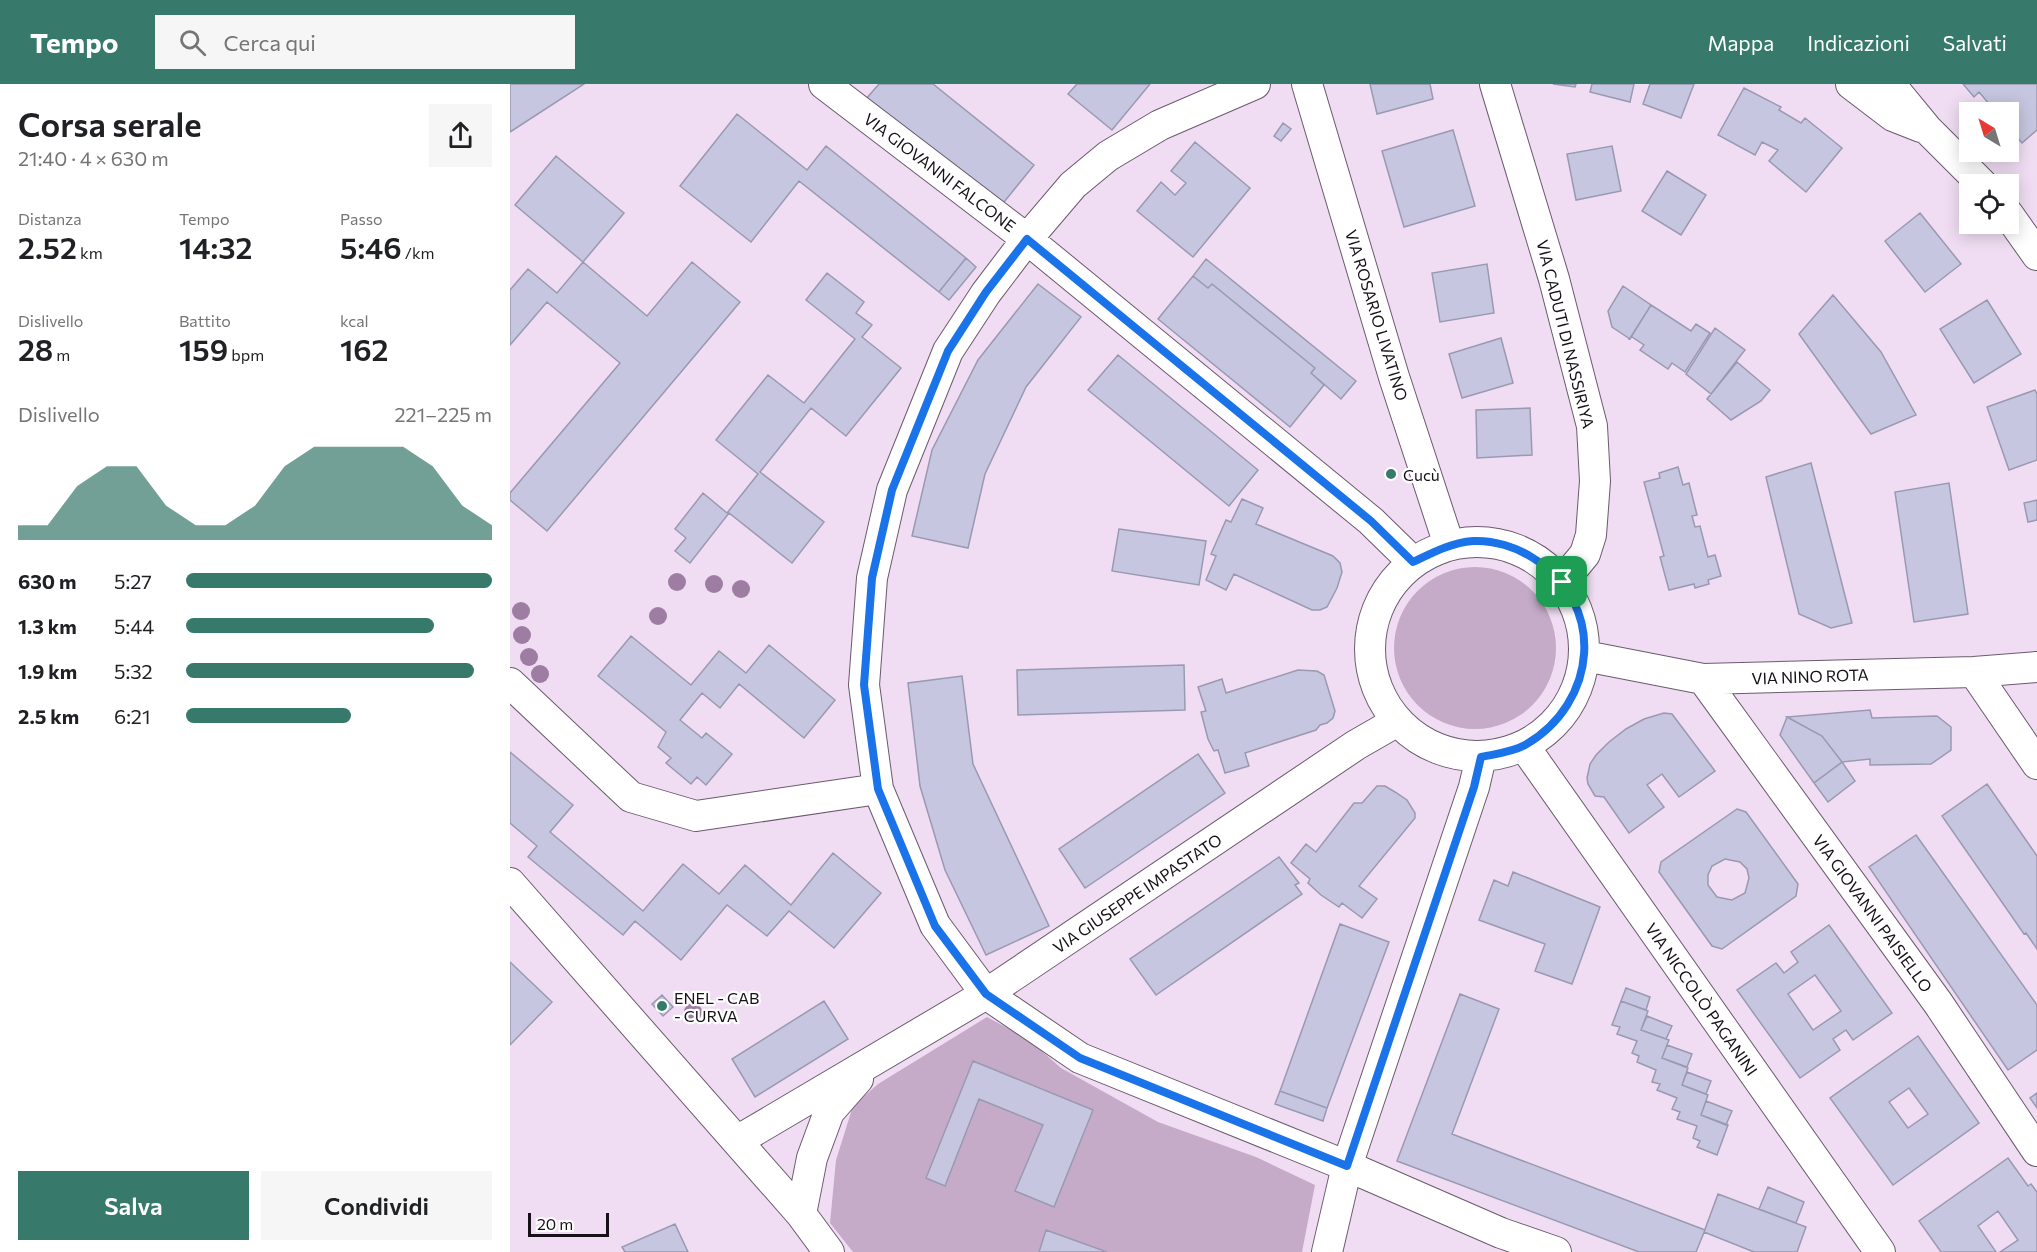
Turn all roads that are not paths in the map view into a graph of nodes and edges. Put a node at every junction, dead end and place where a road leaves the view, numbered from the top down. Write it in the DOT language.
graph roads {
  1 [pos="824,84"];
  2 [pos="1255,84"];
  3 [pos="1307,84"];
  4 [pos="1495,84"];
  5 [pos="1851,84"];
  6 [pos="1890,84"];
  7 [pos="1927,129"];
  8 [pos="1972,174"];
  9 [pos="2019,230"];
  10 [pos="1027,239"];
  11 [pos="2037,255"];
  12 [pos="1449,545"];
  13 [pos="1413,562"];
  14 [pos="1562,582"];
  15 [pos="1585,656"];
  16 [pos="2037,667"];
  17 [pos="1974,672"];
  18 [pos="1703,679"];
  19 [pos="510,685"];
  20 [pos="1396,722"];
  21 [pos="1524,746"];
  22 [pos="1481,757"];
  23 [pos="2037,764"];
  24 [pos="878,789"];
  25 [pos="510,883"];
  26 [pos="986,994"];
  27 [pos="874,1060"];
  28 [pos="737,1141"];
  29 [pos="2037,1151"];
  30 [pos="1347,1166"];
  31 [pos="801,1214"];
  32 [pos="829,1252"];
  33 [pos="1327,1252"];
  34 [pos="1556,1252"];
  35 [pos="1880,1252"];
  1 -- 10 [label="street, VIA GIOVANNI FALCONE"];
  2 -- 10 [label="street"];
  3 -- 12 [label="street, VIA ROSARIO LIVATINO"];
  4 -- 14 [label="street, VIA CADUTI DI NASSIRIYA"];
  5 -- 7 [label="street"];
  6 -- 7 [label="street"];
  7 -- 8 [label="street"];
  9 -- 11 [label="street"];
  10 -- 13 [label="street, VIA GIOVANNI FALCONE"];
  10 -- 24 [label="street"];
  12 -- 13 [label="street"];
  12 -- 14 [label="street"];
  13 -- 20 [label="street"];
  14 -- 15 [label="street"];
  15 -- 18 [label="street, VIA NINO ROTA"];
  15 -- 21 [label="street"];
  16 -- 17 [label="street, VIA NINO ROTA"];
  17 -- 18 [label="street, VIA NINO ROTA"];
  17 -- 23 [label="street"];
  18 -- 29 [label="street, VIA GIOVANNI PAISIELLO"];
  19 -- 24 [label="street"];
  20 -- 22 [label="street"];
  20 -- 26 [label="street, VIA GIUSEPPE IMPASTATO"];
  21 -- 22 [label="street"];
  21 -- 35 [label="street, VIA NICCOLÒ PAGANINI"];
  22 -- 30 [label="street"];
  24 -- 26 [label="street"];
  25 -- 28 [label="street"];
  26 -- 27 [label="street, VIA GIUSEPPE IMPASTATO"];
  26 -- 30 [label="street"];
  27 -- 28 [label="street, VIA GIUSEPPE IMPASTATO"];
  27 -- 31 [label="street, VIA GIUSEPPE IMPASTATO"];
  28 -- 31 [label="street"];
  30 -- 33 [label="street"];
  30 -- 34 [label="street"];
  31 -- 32 [label="street"];
}
